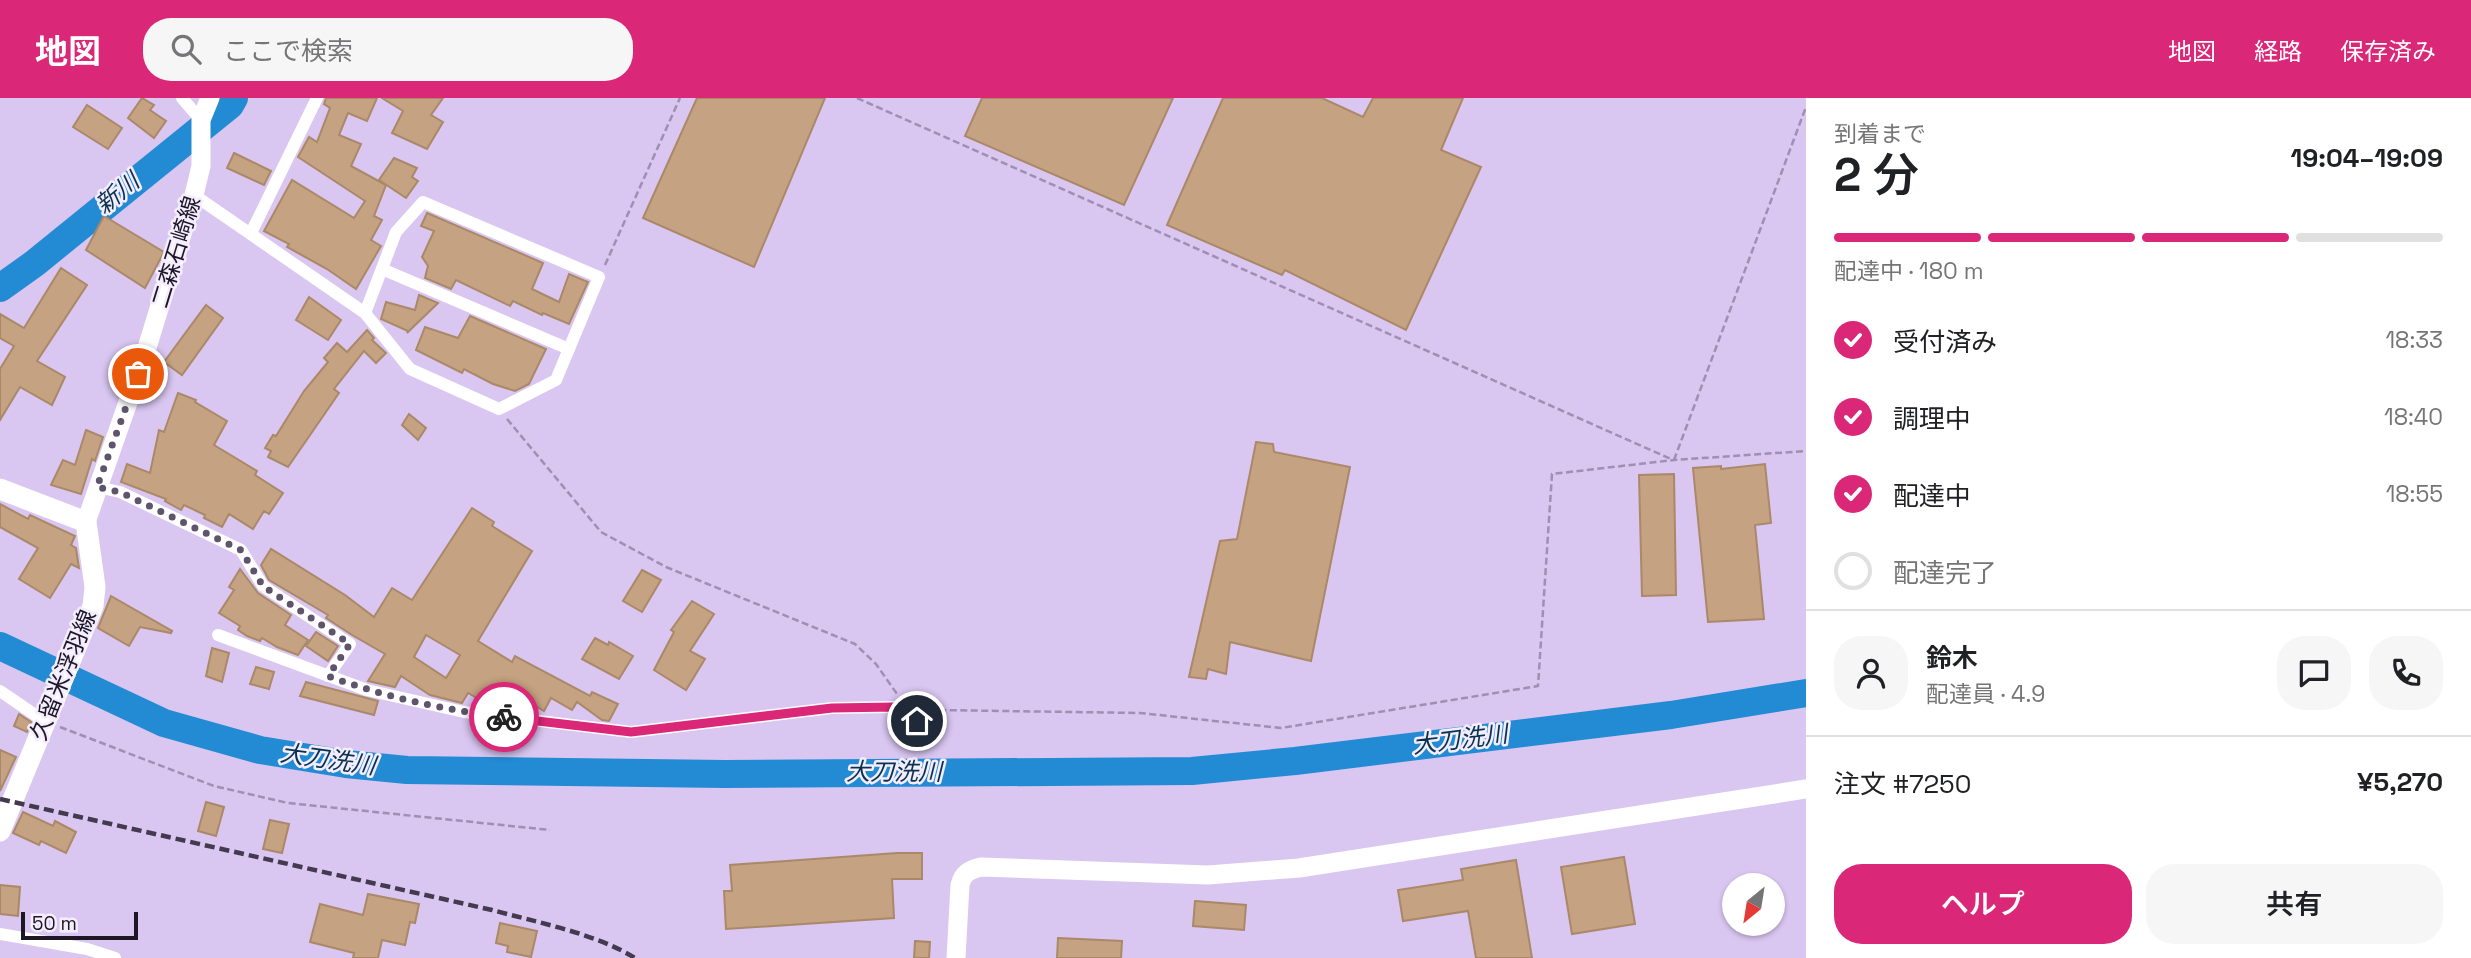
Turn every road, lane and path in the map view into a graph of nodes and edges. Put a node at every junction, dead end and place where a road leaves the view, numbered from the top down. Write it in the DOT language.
graph roads {
  1 [pos="182,98"];
  2 [pos="210,98"];
  3 [pos="317,98"];
  4 [pos="680,98"];
  5 [pos="857,98"];
  6 [pos="1806,107"];
  7 [pos="201,120"];
  8 [pos="194,195"];
  9 [pos="251,233"];
  10 [pos="382,269"];
  11 [pos="599,277"];
  12 [pos="365,313"];
  13 [pos="569,349"];
  14 [pos="499,410"];
  15 [pos="1806,451"];
  16 [pos="1674,460"];
  17 [pos="97,487"];
  18 [pos="0,489"];
  19 [pos="86,522"];
  20 [pos="218,635"];
  21 [pos="328,676"];
  22 [pos="0,691"];
  23 [pos="45,719"];
  24 [pos="917,721"];
  25 [pos="1806,789"];
  26 [pos="551,830"];
  27 [pos="0,831"];
  28 [pos="0,934"];
  29 [pos="114,958"];
  30 [pos="956,958"];
  1 -- 7 [label="street"];
  2 -- 7 [label="street, 二森石崎線"];
  3 -- 9 [label="street"];
  4 -- 11 [label="path"];
  5 -- 16 [label="path"];
  6 -- 16 [label="path"];
  7 -- 8 [label="street, 二森石崎線"];
  8 -- 9 [label="street"];
  8 -- 17 [label="street, 二森石崎線"];
  9 -- 12 [label="street"];
  10 -- 11 [label="street"];
  10 -- 12 [label="street"];
  10 -- 13 [label="street"];
  11 -- 13 [label="street"];
  12 -- 14 [label="street"];
  13 -- 14 [label="street"];
  14 -- 24 [label="path"];
  15 -- 16 [label="path"];
  16 -- 24 [label="path"];
  17 -- 19 [label="street, 二森石崎線"];
  17 -- 21 [label="street"];
  18 -- 19 [label="main road"];
  19 -- 23 [label="main road, 久留米浮羽線"];
  20 -- 21 [label="street"];
  21 -- 24 [label="street"];
  22 -- 23 [label="street"];
  23 -- 26 [label="path"];
  23 -- 27 [label="main road, 久留米浮羽線"];
  25 -- 30 [label="street"];
  28 -- 29 [label="street"];
}
